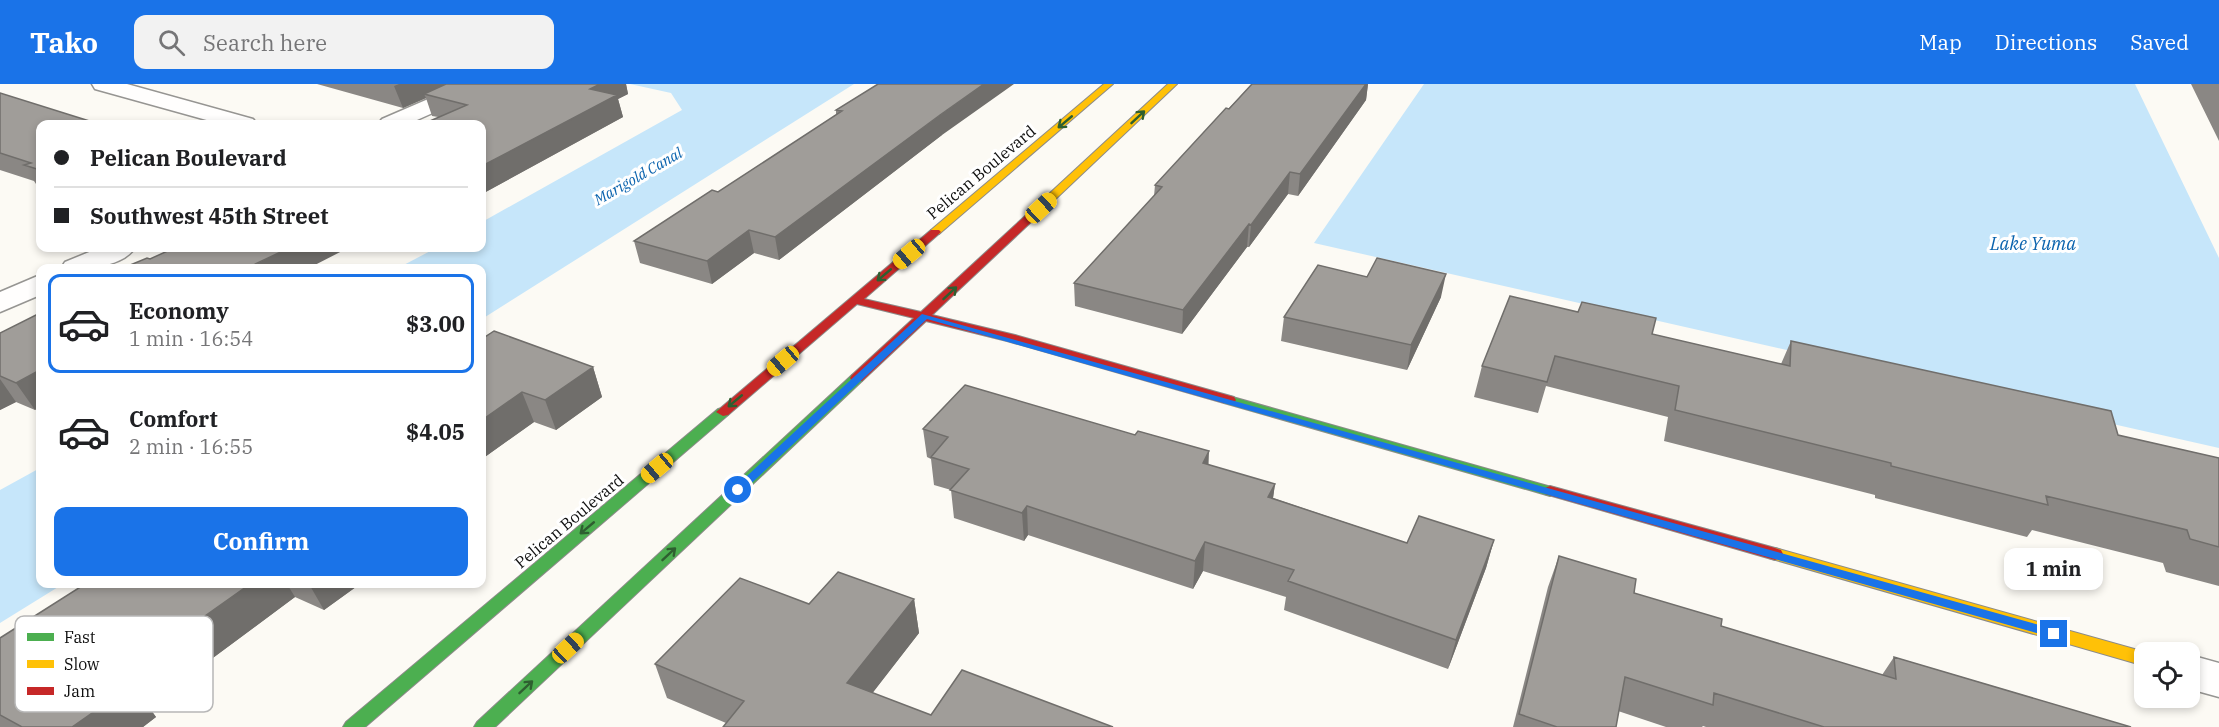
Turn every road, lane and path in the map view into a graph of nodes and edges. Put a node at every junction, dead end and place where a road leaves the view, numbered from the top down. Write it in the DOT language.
graph roads {
  1 [pos="103,84"];
  2 [pos="1109,84"];
  3 [pos="1173,84"];
  4 [pos="456,94"];
  5 [pos="231,120"];
  6 [pos="399,120"];
  7 [pos="112,252"];
  8 [pos="84,264"];
  9 [pos="36,286"];
  10 [pos="855,300"];
  11 [pos="0,303"];
  12 [pos="926,316"];
  13 [pos="2134,656"];
  14 [pos="2200,675"];
  15 [pos="2219,680"];
  16 [pos="352,727"];
  17 [pos="483,727"];
  1 -- 5 [label="street"];
  2 -- 10 [label="street, Pelican Boulevard, one-way"];
  12 -- 3 [label="street, one-way"];
  4 -- 6 [label="street"];
  7 -- 8 [label="street"];
  9 -- 11 [label="street"];
  10 -- 12 [label="street"];
  10 -- 16 [label="street, Pelican Boulevard, one-way"];
  12 -- 13 [label="street"];
  17 -- 12 [label="street, one-way"];
  14 -- 15 [label="street"];
}
